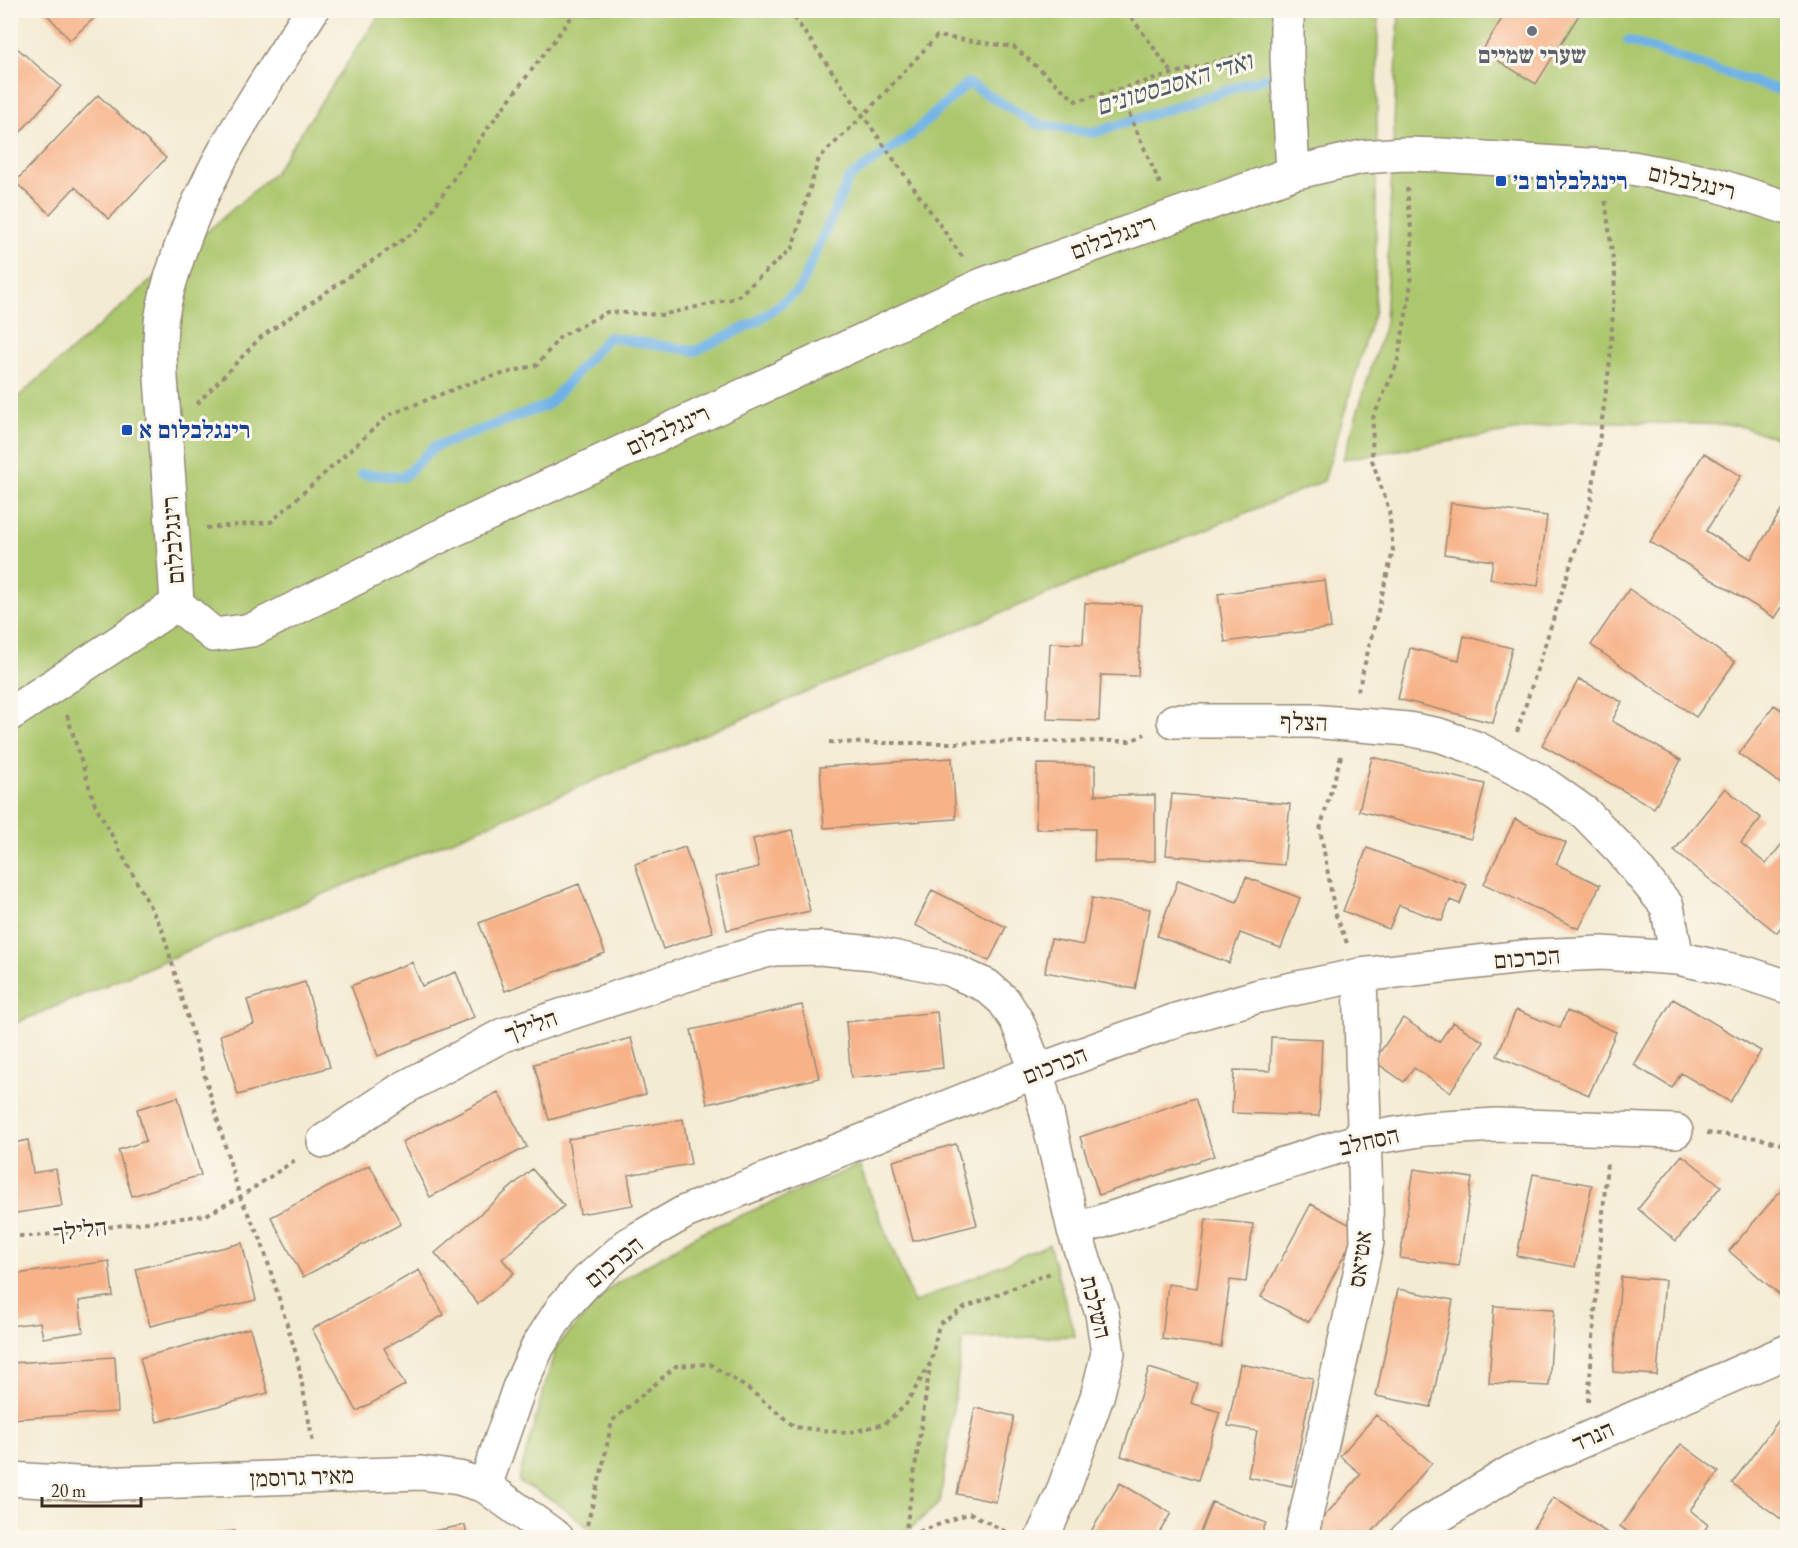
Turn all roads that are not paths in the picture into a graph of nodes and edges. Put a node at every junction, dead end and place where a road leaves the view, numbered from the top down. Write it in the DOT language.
graph roads {
  1 [pos="312,10"];
  2 [pos="1287,26"];
  3 [pos="1293,172"];
  4 [pos="1788,208"];
  5 [pos="177,604"];
  6 [pos="10,714"];
  7 [pos="1174,721"];
  8 [pos="1677,958"];
  9 [pos="1360,975"];
  10 [pos="1788,987"];
  11 [pos="1037,1071"];
  12 [pos="1676,1131"];
  13 [pos="1363,1139"];
  14 [pos="324,1141"];
  15 [pos="1079,1245"];
  16 [pos="1788,1351"];
  17 [pos="10,1479"];
  18 [pos="484,1486"];
  19 [pos="572,1533"];
  20 [pos="1042,1538"];
  21 [pos="1301,1538"];
  22 [pos="1407,1538"];
  1 -- 5 [label="street, רינגלבלום"];
  2 -- 3 [label="street"];
  3 -- 4 [label="street, רינגלבלום"];
  3 -- 5 [label="street, רינגלבלום"];
  5 -- 6 [label="street"];
  7 -- 8 [label="street, הצלף"];
  8 -- 9 [label="street, הכרכום"];
  8 -- 10 [label="street, הכרכום"];
  9 -- 11 [label="street, הכרכום"];
  9 -- 13 [label="street, אטיאס"];
  11 -- 14 [label="street, הלילך"];
  11 -- 15 [label="street, השלכת"];
  11 -- 18 [label="street, הכרכום"];
  12 -- 13 [label="street, הסחלב"];
  13 -- 15 [label="street, הסחלב"];
  13 -- 21 [label="street, אטיאס"];
  15 -- 20 [label="street, השלכת"];
  16 -- 22 [label="street, הנרד"];
  17 -- 18 [label="street, מאיר גרוסמן"];
  18 -- 19 [label="street"];
}
